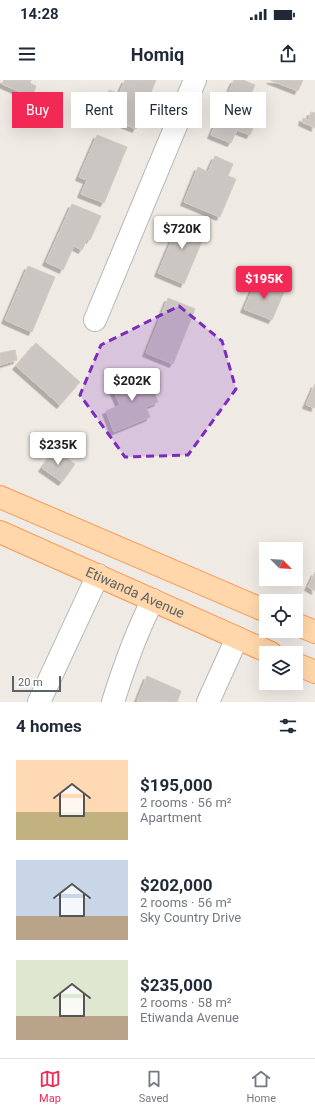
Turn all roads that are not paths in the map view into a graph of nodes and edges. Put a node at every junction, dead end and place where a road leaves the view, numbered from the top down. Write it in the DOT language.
graph roads {
  1 [pos="195,80"];
  2 [pos="95,320"];
  3 [pos="0,497"];
  4 [pos="0,532"];
  5 [pos="98,575"];
  6 [pos="153,600"];
  7 [pos="259,608"];
  8 [pos="303,627"];
  9 [pos="315,632"];
  10 [pos="237,638"];
  11 [pos="259,648"];
  12 [pos="303,667"];
  13 [pos="315,672"];
  14 [pos="39,702"];
  15 [pos="113,702"];
  16 [pos="208,702"];
  1 -- 2 [label="street"];
  3 -- 7 [label="main road"];
  4 -- 5 [label="main road, Etiwanda Avenue"];
  5 -- 6 [label="main road, Etiwanda Avenue"];
  5 -- 14 [label="street"];
  6 -- 10 [label="main road, Etiwanda Avenue"];
  6 -- 15 [label="street"];
  8 -- 9 [label="main road"];
  10 -- 11 [label="main road, Etiwanda Avenue"];
  10 -- 16 [label="street"];
  12 -- 13 [label="main road"];
}
